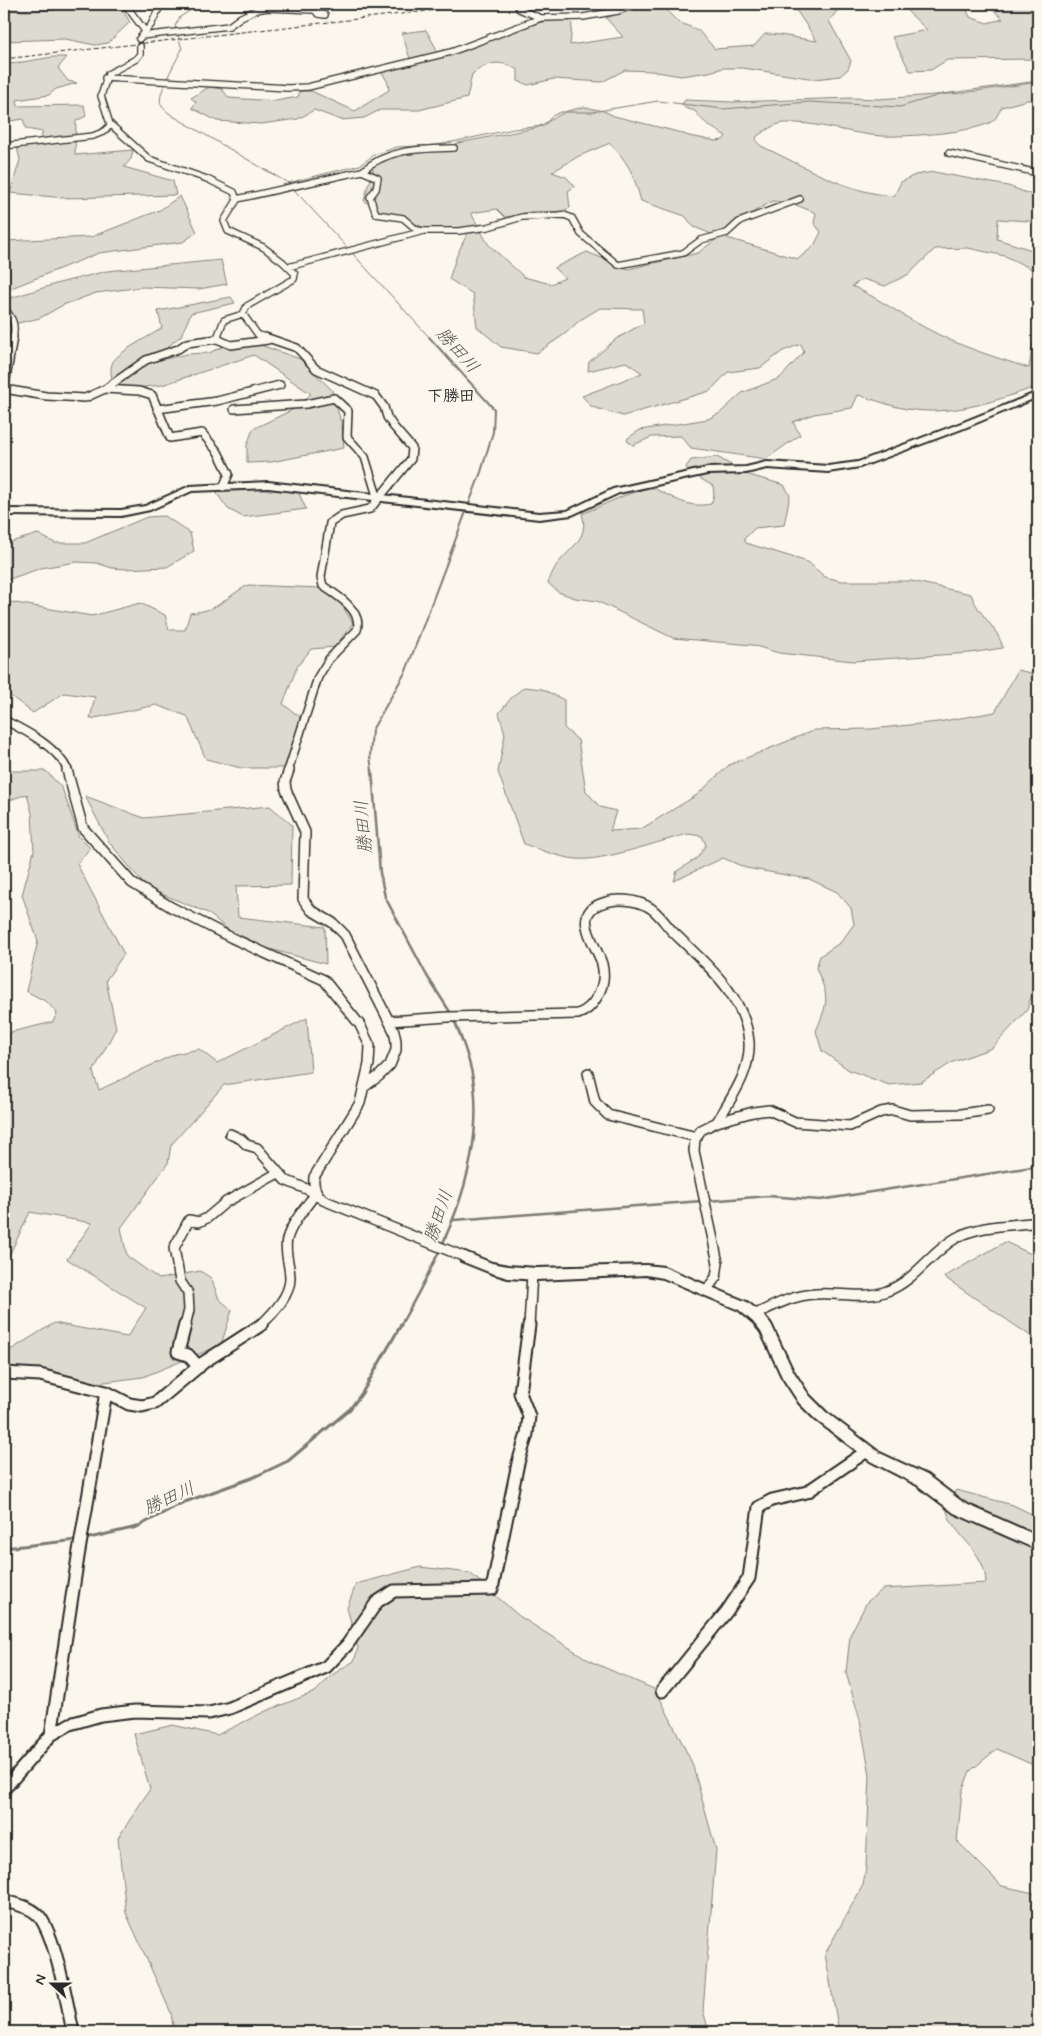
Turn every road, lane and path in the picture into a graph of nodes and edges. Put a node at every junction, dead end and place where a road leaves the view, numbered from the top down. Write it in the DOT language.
graph roads {
  1 [pos="126,4"];
  2 [pos="161,4"];
  3 [pos="271,4"];
  4 [pos="518,4"];
  5 [pos="638,4"];
  6 [pos="267,8"];
  7 [pos="326,15"];
  8 [pos="540,18"];
  9 [pos="145,31"];
  10 [pos="139,41"];
  11 [pos="105,78"];
  12 [pos="111,125"];
  13 [pos="4,146"];
  14 [pos="454,148"];
  15 [pos="949,153"];
  16 [pos="362,171"];
  17 [pos="1038,173"];
  18 [pos="800,199"];
  19 [pos="237,200"];
  20 [pos="424,231"];
  21 [pos="288,267"];
  22 [pos="4,308"];
  23 [pos="243,314"];
  24 [pos="217,339"];
  25 [pos="271,340"];
  26 [pos="280,384"];
  27 [pos="105,389"];
  28 [pos="4,390"];
  29 [pos="1038,394"];
  30 [pos="157,409"];
  31 [pos="234,409"];
  32 [pos="223,487"];
  33 [pos="379,496"];
  34 [pos="4,512"];
  35 [pos="4,720"];
  36 [pos="389,1021"];
  37 [pos="588,1073"];
  38 [pos="364,1087"];
  39 [pos="988,1110"];
  40 [pos="717,1122"];
  41 [pos="230,1134"];
  42 [pos="697,1136"];
  43 [pos="278,1173"];
  44 [pos="316,1193"];
  45 [pos="1038,1222"];
  46 [pos="465,1257"];
  47 [pos="532,1274"];
  48 [pos="706,1291"];
  49 [pos="754,1315"];
  50 [pos="199,1367"];
  51 [pos="4,1373"];
  52 [pos="106,1392"];
  53 [pos="867,1451"];
  54 [pos="1038,1543"];
  55 [pos="662,1691"];
  56 [pos="52,1735"];
  57 [pos="4,1789"];
  58 [pos="4,1901"];
  59 [pos="73,2032"];
  1 -- 9 [label="street"];
  2 -- 9 [label="street"];
  3 -- 6 [label="street"];
  4 -- 8 [label="street"];
  5 -- 8 [label="street"];
  6 -- 7 [label="street"];
  6 -- 10 [label="street"];
  8 -- 11 [label="street"];
  9 -- 10 [label="street"];
  10 -- 11 [label="street"];
  11 -- 12 [label="street"];
  12 -- 13 [label="street"];
  12 -- 19 [label="street"];
  14 -- 16 [label="street"];
  15 -- 17 [label="street"];
  16 -- 19 [label="street"];
  16 -- 20 [label="street"];
  18 -- 20 [label="street"];
  19 -- 21 [label="street"];
  20 -- 21 [label="street"];
  21 -- 23 [label="street"];
  22 -- 28 [label="street"];
  23 -- 24 [label="street"];
  23 -- 25 [label="street"];
  24 -- 25 [label="street"];
  24 -- 27 [label="street"];
  25 -- 33 [label="street"];
  26 -- 30 [label="street"];
  27 -- 28 [label="street"];
  27 -- 30 [label="street"];
  29 -- 33 [label="street"];
  30 -- 32 [label="street"];
  31 -- 33 [label="street"];
  32 -- 33 [label="street"];
  32 -- 34 [label="street"];
  33 -- 36 [label="street"];
  35 -- 38 [label="street"];
  36 -- 38 [label="street"];
  36 -- 40 [label="street"];
  37 -- 42 [label="street"];
  38 -- 44 [label="street"];
  39 -- 40 [label="street"];
  40 -- 42 [label="street"];
  41 -- 43 [label="street"];
  42 -- 48 [label="street"];
  43 -- 44 [label="street"];
  43 -- 50 [label="street"];
  44 -- 46 [label="street"];
  44 -- 50 [label="street"];
  45 -- 49 [label="street"];
  46 -- 47 [label="street"];
  47 -- 48 [label="street"];
  47 -- 56 [label="street"];
  48 -- 49 [label="street"];
  49 -- 53 [label="street"];
  50 -- 52 [label="street"];
  51 -- 52 [label="street"];
  52 -- 56 [label="street"];
  53 -- 54 [label="street"];
  53 -- 55 [label="street"];
  56 -- 57 [label="street"];
  58 -- 59 [label="street"];
}
